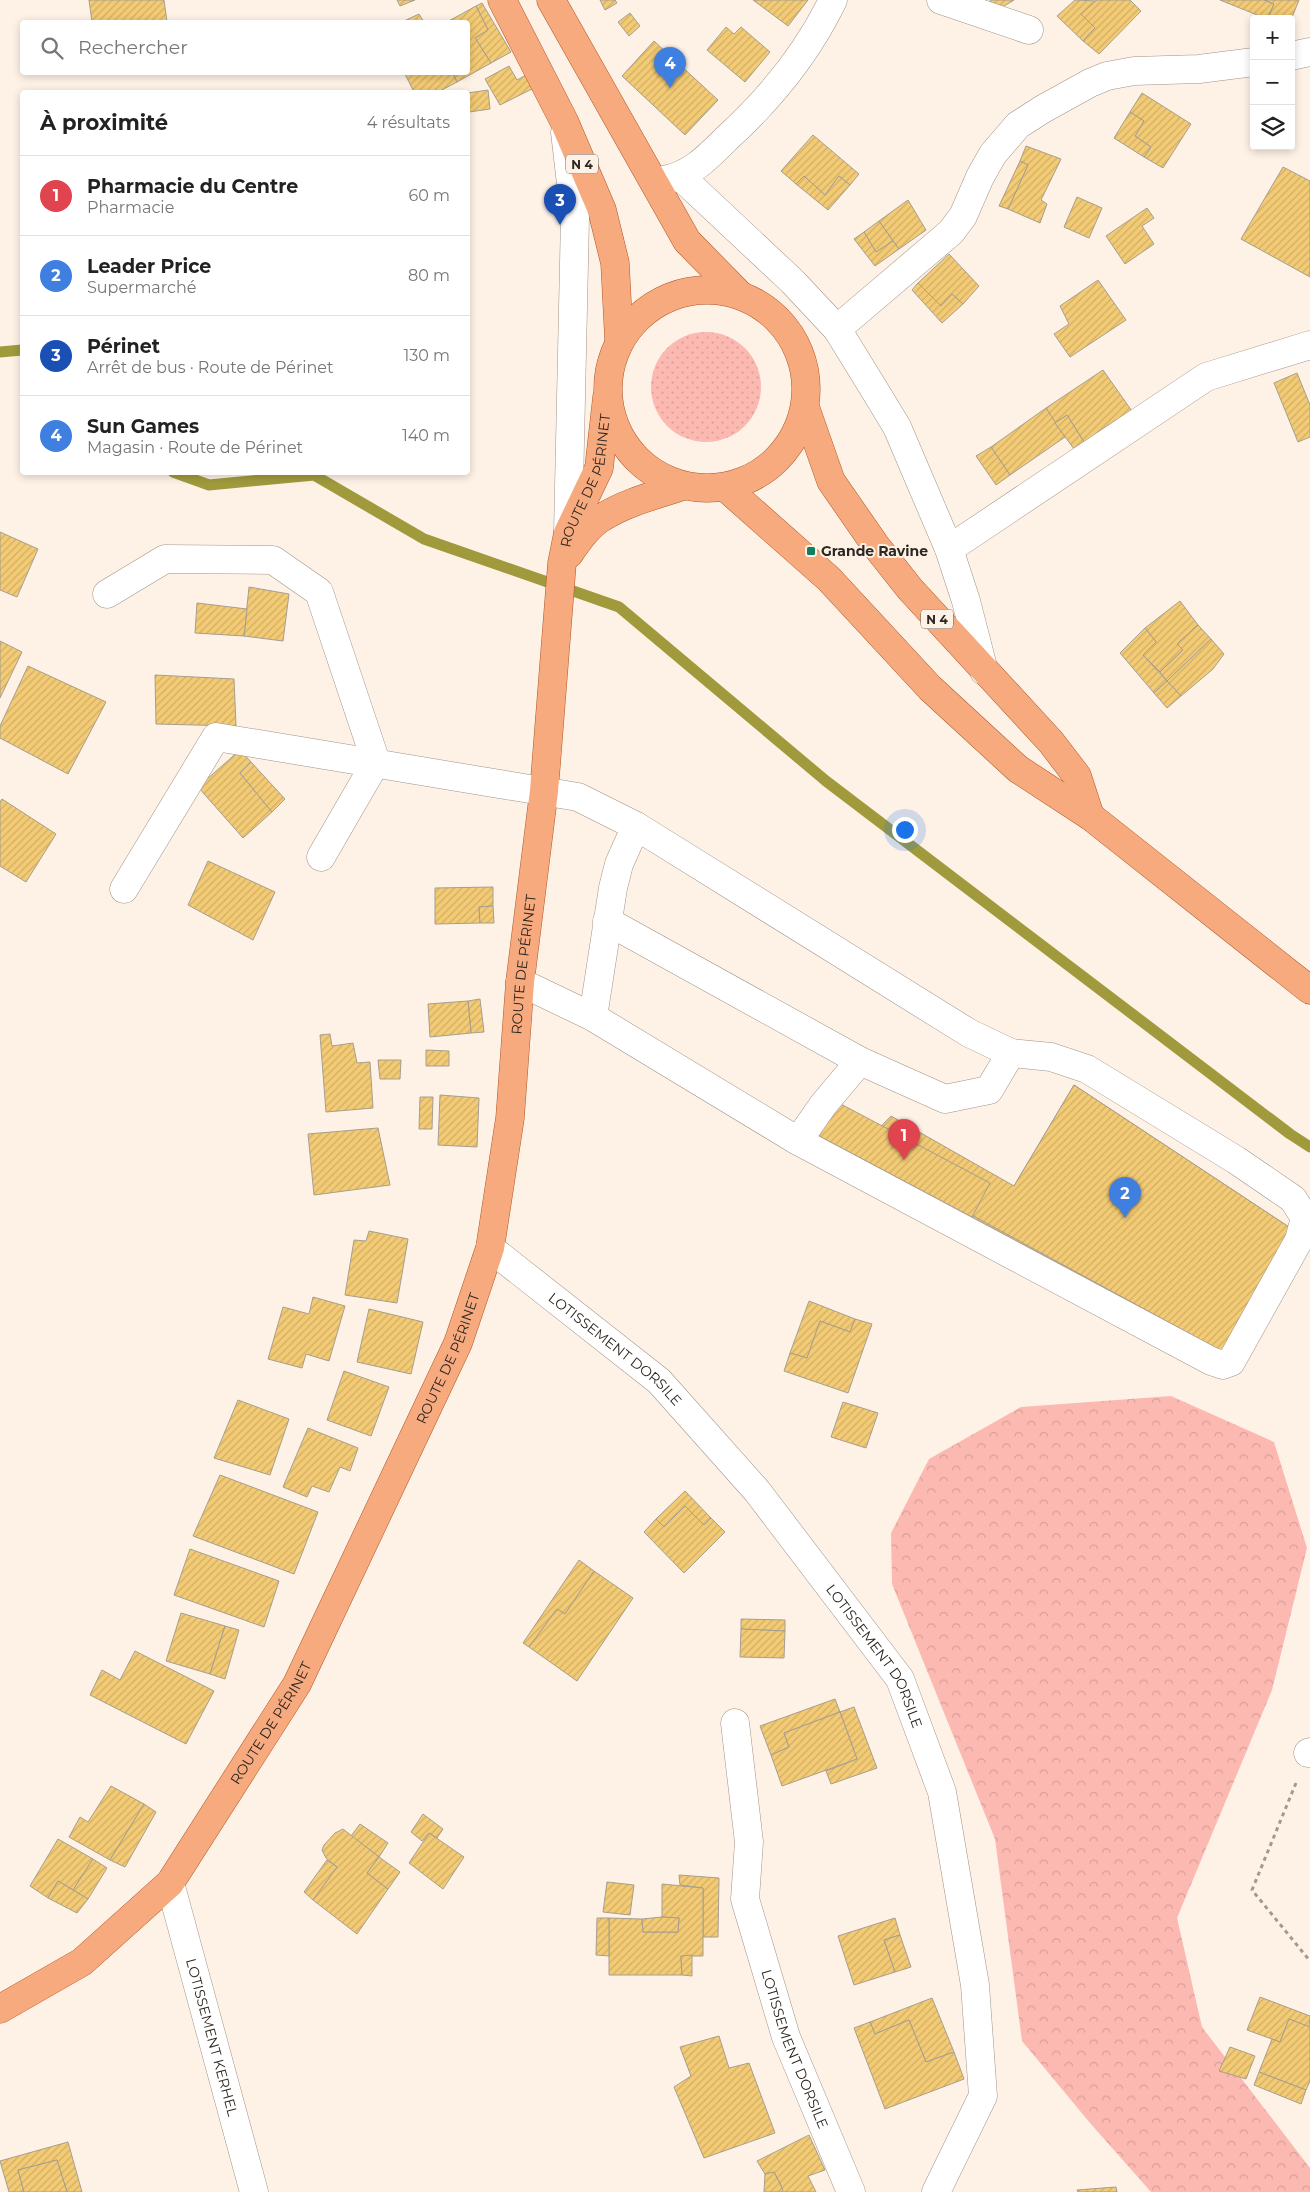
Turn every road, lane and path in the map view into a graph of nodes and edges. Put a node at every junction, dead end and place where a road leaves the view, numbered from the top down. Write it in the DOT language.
graph roads {
  1 [pos="502,0"];
  2 [pos="551,0"];
  3 [pos="833,0"];
  4 [pos="941,0"];
  5 [pos="1029,30"];
  6 [pos="1310,52"];
  7 [pos="1295,55"];
  8 [pos="1250,62"];
  9 [pos="564,121"];
  10 [pos="680,176"];
  11 [pos="651,181"];
  12 [pos="740,295"];
  13 [pos="837,329"];
  14 [pos="619,340"];
  15 [pos="1310,345"];
  16 [pos="607,397"];
  17 [pos="805,407"];
  18 [pos="683,486"];
  19 [pos="725,487"];
  20 [pos="568,533"];
  21 [pos="949,549"];
  22 [pos="562,568"];
  23 [pos="107,594"];
  24 [pos="984,671"];
  25 [pos="376,762"];
  26 [pos="544,791"];
  27 [pos="1090,816"];
  28 [pos="636,826"];
  29 [pos="321,857"];
  30 [pos="124,889"];
  31 [pos="607,921"];
  32 [pos="1306,981"];
  33 [pos="520,982"];
  34 [pos="593,1017"];
  35 [pos="1011,1053"];
  36 [pos="860,1060"];
  37 [pos="798,1141"];
  38 [pos="490,1248"];
  39 [pos="735,1723"];
  40 [pos="1309,1752"];
  41 [pos="170,1883"];
  42 [pos="1310,1961"];
  43 [pos="0,2009"];
  44 [pos="254,2192"];
  45 [pos="851,2192"];
  46 [pos="936,2192"];
  1 -- 9 [label="main road, N 4"];
  2 -- 11 [label="main road, N 4"];
  3 -- 10 [label="street"];
  4 -- 5 [label="street"];
  6 -- 7 [label="street"];
  8 -- 13 [label="street"];
  9 -- 14 [label="main road, N 4"];
  9 -- 20 [label="street"];
  10 -- 11 [label="street"];
  10 -- 13 [label="street"];
  11 -- 12 [label="main road, N 4"];
  12 -- 14 [label="main road, N 4"];
  12 -- 17 [label="main road, N 4"];
  13 -- 21 [label="street"];
  14 -- 16 [label="main road, N 4"];
  15 -- 21 [label="street"];
  16 -- 18 [label="main road, N 4"];
  16 -- 20 [label="main road, ROUTE DE PÉRINET"];
  17 -- 19 [label="main road, N 4"];
  17 -- 24 [label="main road, N 4"];
  18 -- 19 [label="main road, N 4"];
  18 -- 22 [label="main road, ROUTE DE PÉRINET"];
  19 -- 27 [label="main road"];
  20 -- 22 [label="main road, ROUTE DE PÉRINET"];
  21 -- 24 [label="street"];
  22 -- 26 [label="main road, ROUTE DE PÉRINET"];
  23 -- 25 [label="street"];
  24 -- 27 [label="main road, N 4"];
  25 -- 26 [label="street"];
  25 -- 29 [label="street"];
  25 -- 30 [label="street"];
  26 -- 28 [label="street"];
  26 -- 33 [label="main road, ROUTE DE PÉRINET"];
  27 -- 32 [label="main road"];
  28 -- 31 [label="street"];
  28 -- 35 [label="street"];
  31 -- 34 [label="street"];
  31 -- 36 [label="street"];
  33 -- 34 [label="street"];
  33 -- 38 [label="main road, ROUTE DE PÉRINET"];
  34 -- 37 [label="street"];
  35 -- 36 [label="street"];
  35 -- 37 [label="street"];
  36 -- 37 [label="street"];
  38 -- 41 [label="main road, ROUTE DE PÉRINET"];
  38 -- 46 [label="street, LOTISSEMENT DORSILE"];
  39 -- 45 [label="street, LOTISSEMENT DORSILE"];
  40 -- 42 [label="path"];
  41 -- 43 [label="main road, ROUTE DE PÉRINET"];
  41 -- 44 [label="street, LOTISSEMENT KERHEL"];
}
